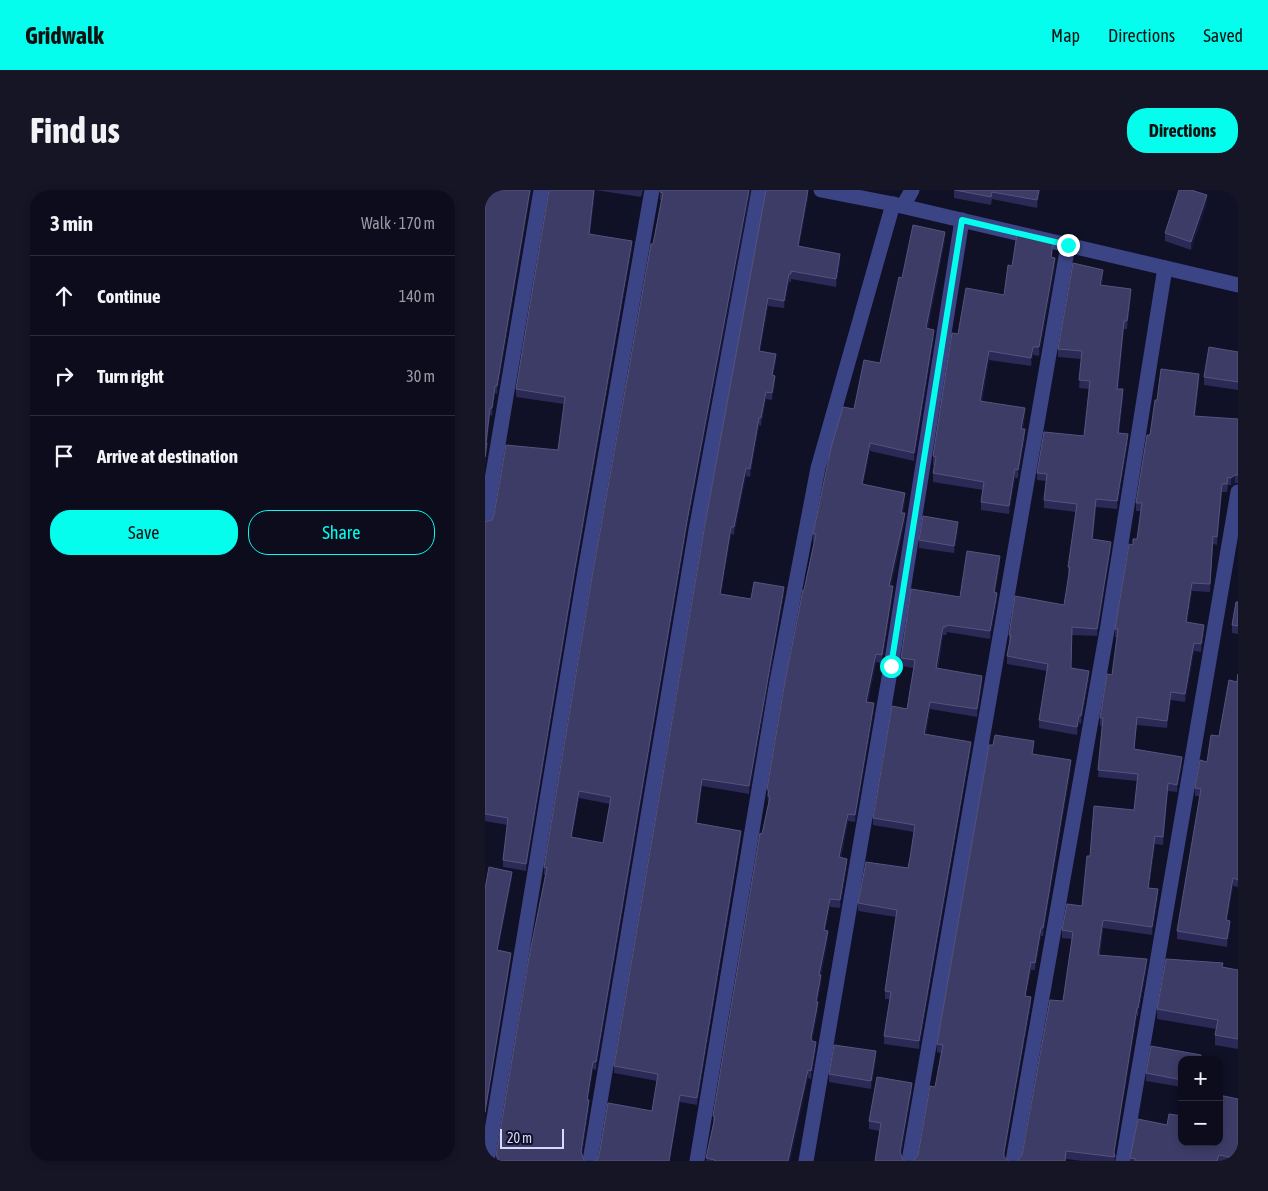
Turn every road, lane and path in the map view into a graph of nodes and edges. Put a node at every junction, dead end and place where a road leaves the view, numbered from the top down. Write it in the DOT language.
graph roads {
  1 [pos="541,190"];
  2 [pos="652,190"];
  3 [pos="759,190"];
  4 [pos="821,190"];
  5 [pos="912,190"];
  6 [pos="898,205"];
  7 [pos="962,220"];
  8 [pos="1068,245"];
  9 [pos="1165,268"];
  10 [pos="1238,285"];
  11 [pos="1238,492"];
  12 [pos="485,521"];
  13 [pos="487,1161"];
  14 [pos="590,1161"];
  15 [pos="697,1161"];
  16 [pos="805,1161"];
  17 [pos="909,1161"];
  18 [pos="1013,1161"];
  19 [pos="1123,1161"];
  1 -- 12 [label="street"];
  2 -- 13 [label="street"];
  3 -- 14 [label="street"];
  4 -- 6 [label="street"];
  5 -- 6 [label="street"];
  6 -- 7 [label="street"];
  6 -- 15 [label="street"];
  7 -- 8 [label="street"];
  7 -- 16 [label="street"];
  8 -- 9 [label="street"];
  8 -- 17 [label="street"];
  9 -- 10 [label="street"];
  9 -- 18 [label="street"];
  11 -- 19 [label="street"];
}
